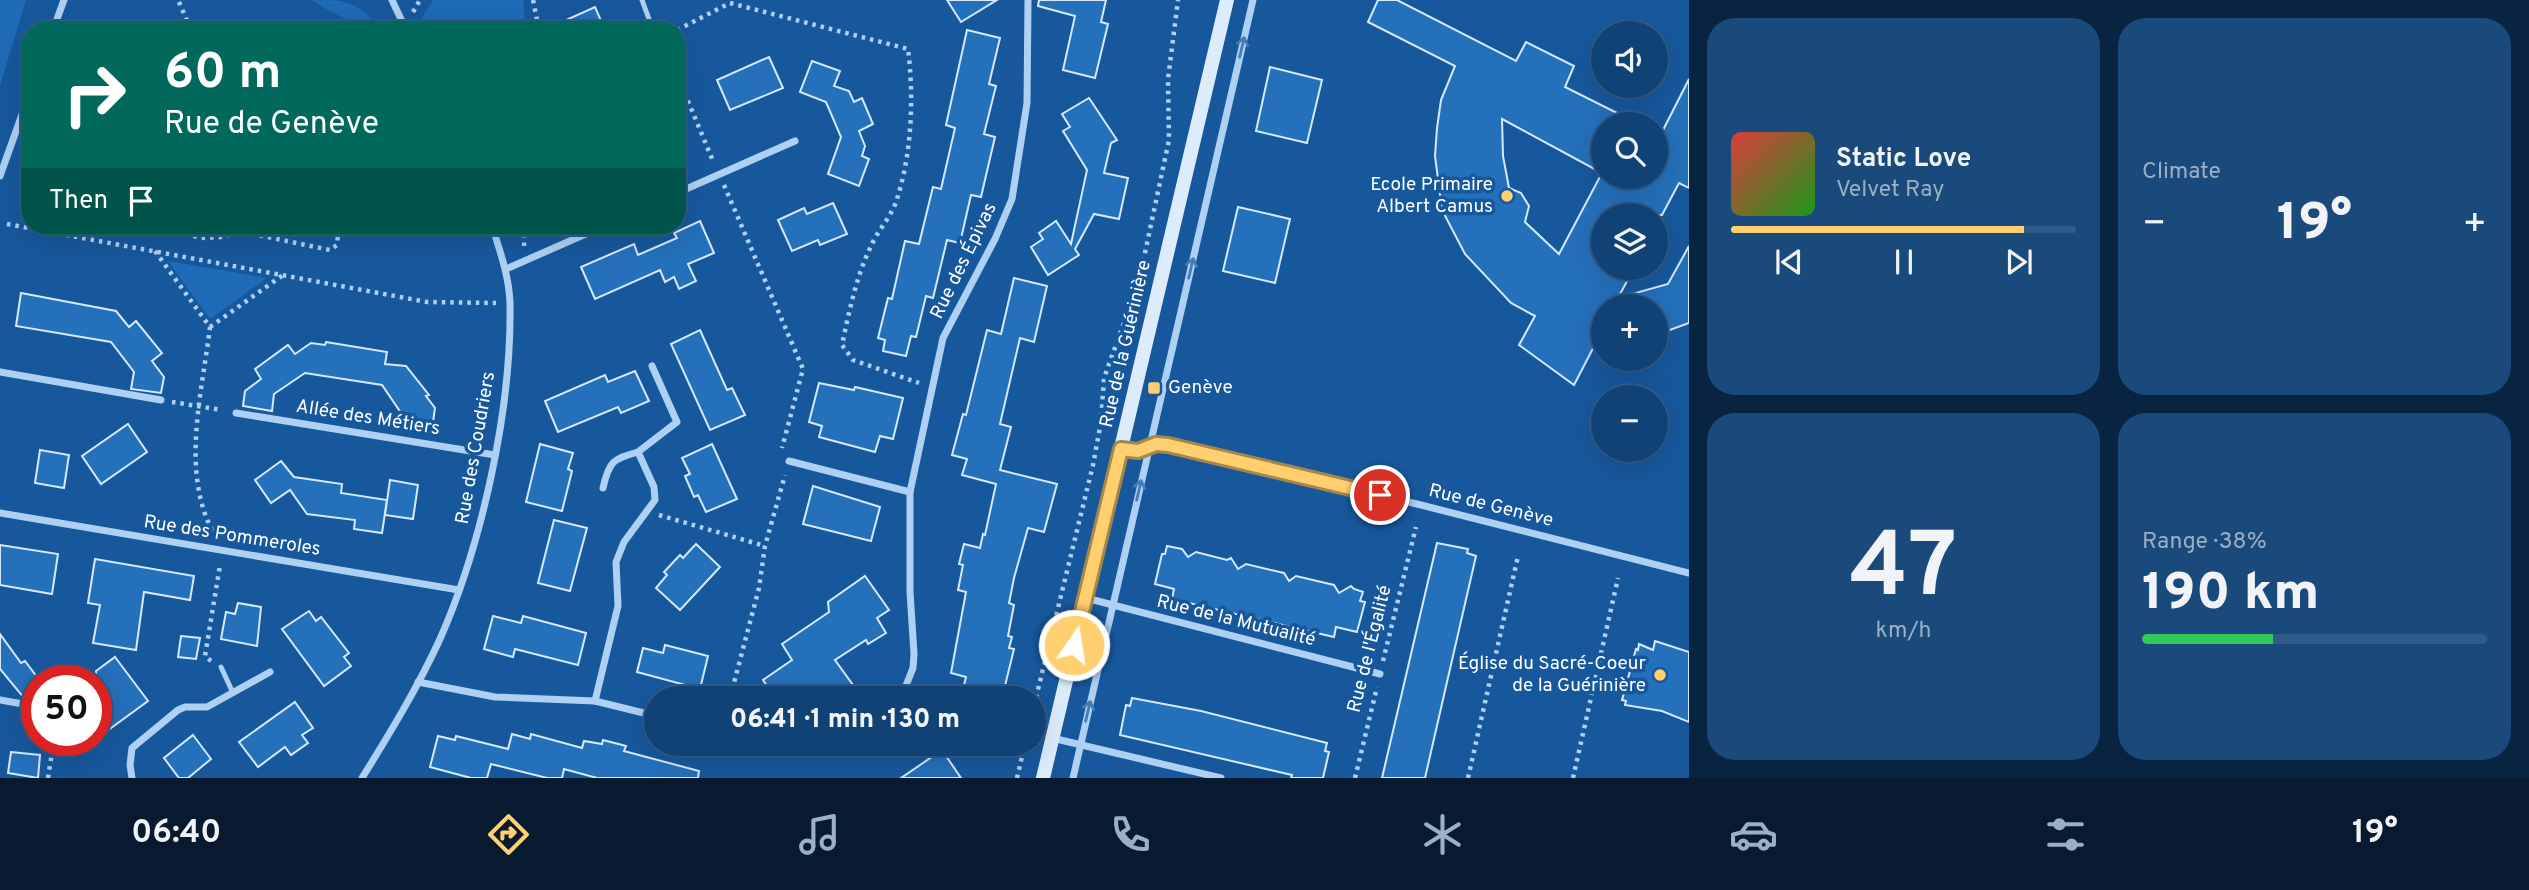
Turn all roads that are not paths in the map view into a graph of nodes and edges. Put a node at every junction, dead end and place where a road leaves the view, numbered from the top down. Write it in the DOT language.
graph roads {
  1 [pos="64,0"];
  2 [pos="392,0"];
  3 [pos="642,0"];
  4 [pos="1028,0"];
  5 [pos="1227,0"];
  6 [pos="1253,0"];
  7 [pos="56,21"];
  8 [pos="402,21"];
  9 [pos="650,21"];
  10 [pos="21,117"];
  11 [pos="795,141"];
  12 [pos="0,176"];
  13 [pos="686,189"];
  14 [pos="495,235"];
  15 [pos="583,235"];
  16 [pos="506,269"];
  17 [pos="652,366"];
  18 [pos="0,372"];
  19 [pos="161,400"];
  20 [pos="236,413"];
  21 [pos="1149,447"];
  22 [pos="1121,449"];
  23 [pos="638,452"];
  24 [pos="495,455"];
  25 [pos="789,461"];
  26 [pos="603,488"];
  27 [pos="910,492"];
  28 [pos="0,513"];
  29 [pos="1689,573"];
  30 [pos="459,590"];
  31 [pos="1085,598"];
  32 [pos="1112,606"];
  33 [pos="221,667"];
  34 [pos="270,673"];
  35 [pos="1380,674"];
  36 [pos="418,682"];
  37 [pos="906,686"];
  38 [pos="233,693"];
  39 [pos="0,700"];
  40 [pos="595,701"];
  41 [pos="21,704"];
  42 [pos="644,713"];
  43 [pos="1052,738"];
  44 [pos="1081,744"];
  45 [pos="132,778"];
  46 [pos="362,778"];
  47 [pos="1043,778"];
  48 [pos="1073,778"];
  49 [pos="1221,778"];
  1 -- 7 [label="street"];
  2 -- 8 [label="street"];
  3 -- 9 [label="lane"];
  4 -- 27 [label="street, Rue des Épivas"];
  5 -- 22 [label="main road, Rue de la Guérinière"];
  21 -- 6 [label="street, one-way"];
  10 -- 12 [label="street"];
  11 -- 13 [label="street"];
  14 -- 16 [label="street, Rue des Coudriers"];
  15 -- 16 [label="street"];
  16 -- 24 [label="street, Rue des Coudriers"];
  17 -- 23 [label="street"];
  18 -- 19 [label="street"];
  20 -- 24 [label="street, Allée des Métiers"];
  21 -- 22 [label="street, Rue de Genève"];
  21 -- 29 [label="street, Rue de Genève"];
  32 -- 21 [label="street, one-way"];
  22 -- 31 [label="main road, Rue de la Guérinière"];
  23 -- 26 [label="street"];
  23 -- 40 [label="street"];
  24 -- 30 [label="street, Rue des Coudriers"];
  25 -- 27 [label="street"];
  27 -- 37 [label="street, Rue des Épivas"];
  28 -- 30 [label="street, Rue des Pommeroles"];
  30 -- 36 [label="street, Rue des Coudriers"];
  31 -- 32 [label="street, Rue de la Mutualité"];
  31 -- 43 [label="main road, Rue de la Guérinière"];
  32 -- 35 [label="street, Rue de la Mutualité"];
  44 -- 32 [label="street, one-way"];
  33 -- 38 [label="lane"];
  34 -- 38 [label="street"];
  36 -- 40 [label="street"];
  36 -- 46 [label="street, Rue des Coudriers"];
  38 -- 45 [label="street"];
  39 -- 41 [label="street"];
  40 -- 42 [label="street"];
  43 -- 44 [label="street"];
  43 -- 47 [label="main road, Rue de la Guérinière"];
  44 -- 48 [label="street"];
  44 -- 49 [label="street"];
}
